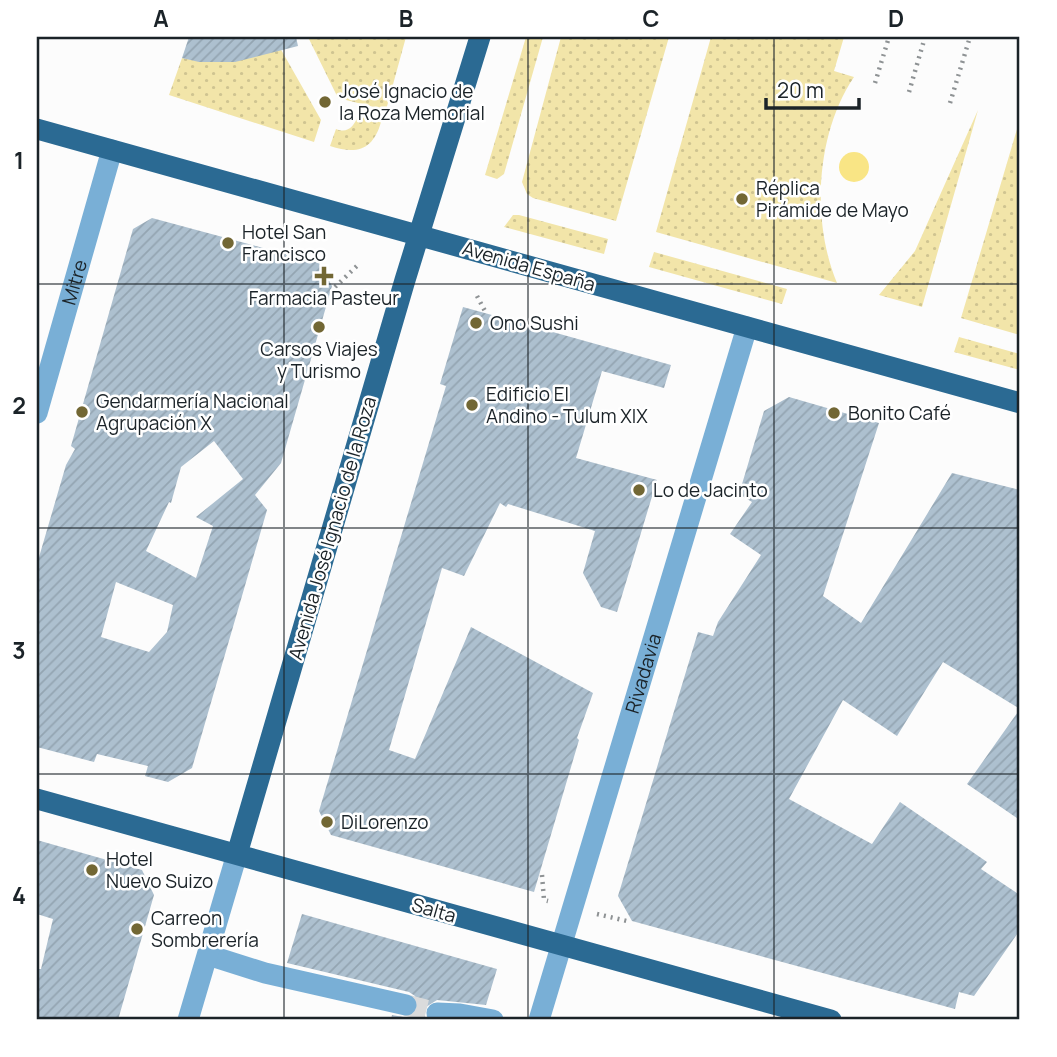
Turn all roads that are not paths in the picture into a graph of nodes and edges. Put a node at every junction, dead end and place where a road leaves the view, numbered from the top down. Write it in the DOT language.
graph roads {
  1 [pos="480,37"];
  2 [pos="37,129"];
  3 [pos="112,150"];
  4 [pos="420,236"];
  5 [pos="747,327"];
  6 [pos="1020,403"];
  7 [pos="37,413"];
  8 [pos="37,799"];
  9 [pos="237,855"];
  10 [pos="562,945"];
  11 [pos="208,955"];
  12 [pos="406,1005"];
  13 [pos="438,1013"];
  14 [pos="188,1020"];
  15 [pos="493,1020"];
  16 [pos="539,1020"];
  17 [pos="831,1020"];
  1 -- 4 [label="main road, Avenida José Ignacio de la Roza"];
  2 -- 3 [label="main road, Avenida España"];
  3 -- 4 [label="main road, Avenida España"];
  3 -- 7 [label="street, Mitre"];
  4 -- 5 [label="main road, Avenida España"];
  4 -- 9 [label="main road, Avenida José Ignacio de la Roza"];
  5 -- 6 [label="main road, Avenida España"];
  5 -- 10 [label="street, Rivadavia"];
  8 -- 9 [label="main road, Salta"];
  9 -- 10 [label="main road, Salta"];
  9 -- 11 [label="street, Avenida José Ignacio de la Roza"];
  10 -- 16 [label="street, Rivadavia"];
  10 -- 17 [label="main road, Salta"];
  11 -- 12 [label="street"];
  11 -- 14 [label="street, Avenida José Ignacio de la Roza"];
  13 -- 15 [label="street"];
}
